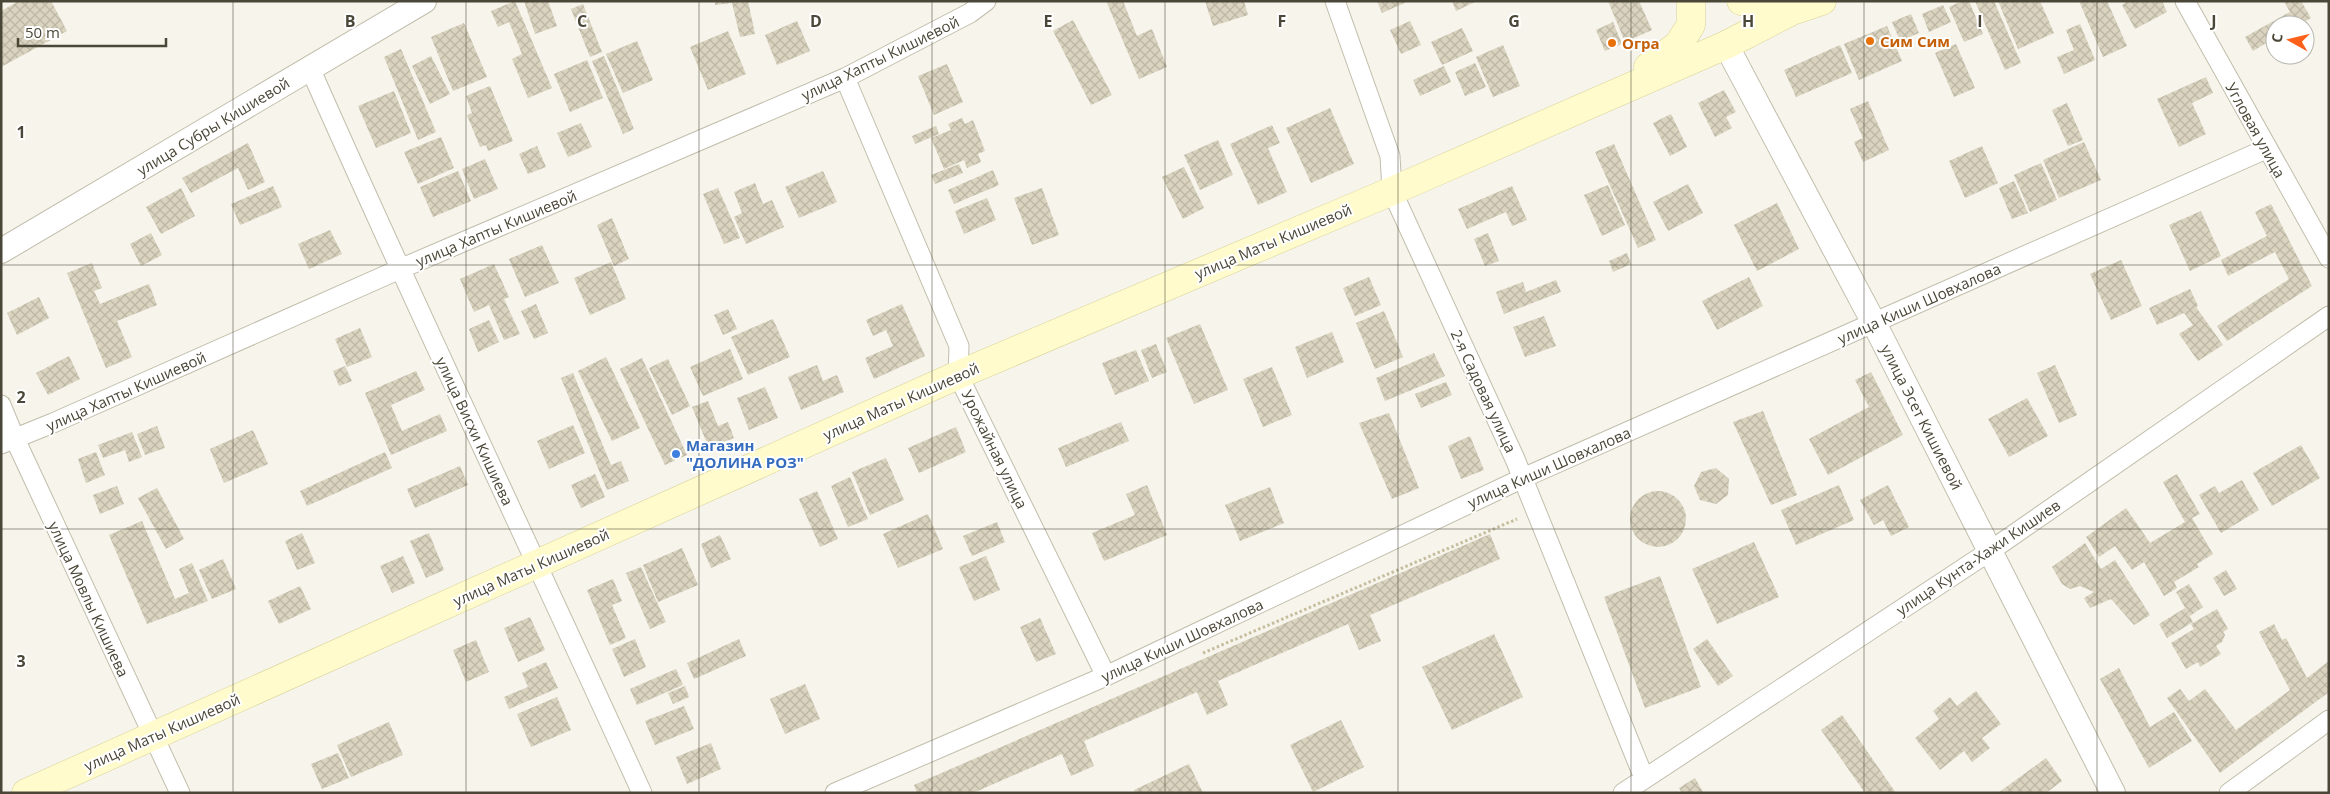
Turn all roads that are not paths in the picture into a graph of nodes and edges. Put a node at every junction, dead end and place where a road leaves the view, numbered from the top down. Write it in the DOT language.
graph roads {
  1 [pos="424,1"];
  2 [pos="986,1"];
  3 [pos="1335,1"];
  4 [pos="1691,1"];
  5 [pos="1741,1"];
  6 [pos="1822,1"];
  7 [pos="2185,1"];
  8 [pos="1796,6"];
  9 [pos="1726,44"];
  10 [pos="310,68"];
  11 [pos="845,78"];
  12 [pos="1594,104"];
  13 [pos="2266,150"];
  14 [pos="1392,190"];
  15 [pos="1,251"];
  16 [pos="2329,258"];
  17 [pos="400,269"];
  18 [pos="2329,316"];
  19 [pos="1874,322"];
  20 [pos="958,375"];
  21 [pos="1,405"];
  22 [pos="8,441"];
  23 [pos="1523,478"];
  24 [pos="1990,551"];
  25 [pos="537,565"];
  26 [pos="1106,676"];
  27 [pos="2329,720"];
  28 [pos="153,736"];
  29 [pos="1644,778"];
  30 [pos="1626,792"];
  31 [pos="26,793"];
  32 [pos="180,793"];
  33 [pos="642,793"];
  34 [pos="835,793"];
  35 [pos="2113,793"];
  36 [pos="2229,793"];
  1 -- 10 [label="street, улица Субры Кишиевой"];
  2 -- 11 [label="street, улица Хапты Кишиевой"];
  3 -- 14 [label="street, 2-я Садовая улица"];
  4 -- 12 [label="main road"];
  5 -- 8 [label="main road"];
  6 -- 8 [label="main road, улица Маты Кишиевой"];
  7 -- 13 [label="street, Угловая улица"];
  8 -- 9 [label="main road, улица Маты Кишиевой"];
  9 -- 12 [label="main road, улица Маты Кишиевой"];
  9 -- 19 [label="street, улица Эсет Кишиевой"];
  10 -- 15 [label="street, улица Субры Кишиевой"];
  10 -- 17 [label="street, улица Висхи Кишиева"];
  11 -- 17 [label="street, улица Хапты Кишиевой"];
  11 -- 20 [label="street, Урожайная улица"];
  12 -- 14 [label="main road, улица Маты Кишиевой"];
  13 -- 16 [label="street, Угловая улица"];
  13 -- 19 [label="street, улица Киши Шовхалова"];
  14 -- 20 [label="main road, улица Маты Кишиевой"];
  14 -- 23 [label="street, 2-я Садовая улица"];
  17 -- 22 [label="street, улица Хапты Кишиевой"];
  17 -- 25 [label="street, улица Висхи Кишиева"];
  18 -- 24 [label="street, улица Кунта-Хажи Кишиев"];
  19 -- 23 [label="street, улица Киши Шовхалова"];
  19 -- 24 [label="street, улица Эсет Кишиевой"];
  20 -- 25 [label="main road, улица Маты Кишиевой"];
  20 -- 26 [label="street, Урожайная улица"];
  21 -- 22 [label="street, улица Мовлы Кишиева"];
  22 -- 28 [label="street, улица Мовлы Кишиева"];
  23 -- 26 [label="street, улица Киши Шовхалова"];
  23 -- 29 [label="street, 2-я Садовая улица"];
  24 -- 29 [label="street, улица Кунта-Хажи Кишиев"];
  24 -- 35 [label="street, улица Эсет Кишиевой"];
  25 -- 28 [label="main road, улица Маты Кишиевой"];
  25 -- 33 [label="street, улица Висхи Кишиева"];
  26 -- 34 [label="street, улица Киши Шовхалова"];
  27 -- 36 [label="street"];
  28 -- 31 [label="main road, улица Маты Кишиевой"];
  28 -- 32 [label="street, улица Мовлы Кишиева"];
  29 -- 30 [label="street, улица Кунта-Хажи Кишиев"];
}
